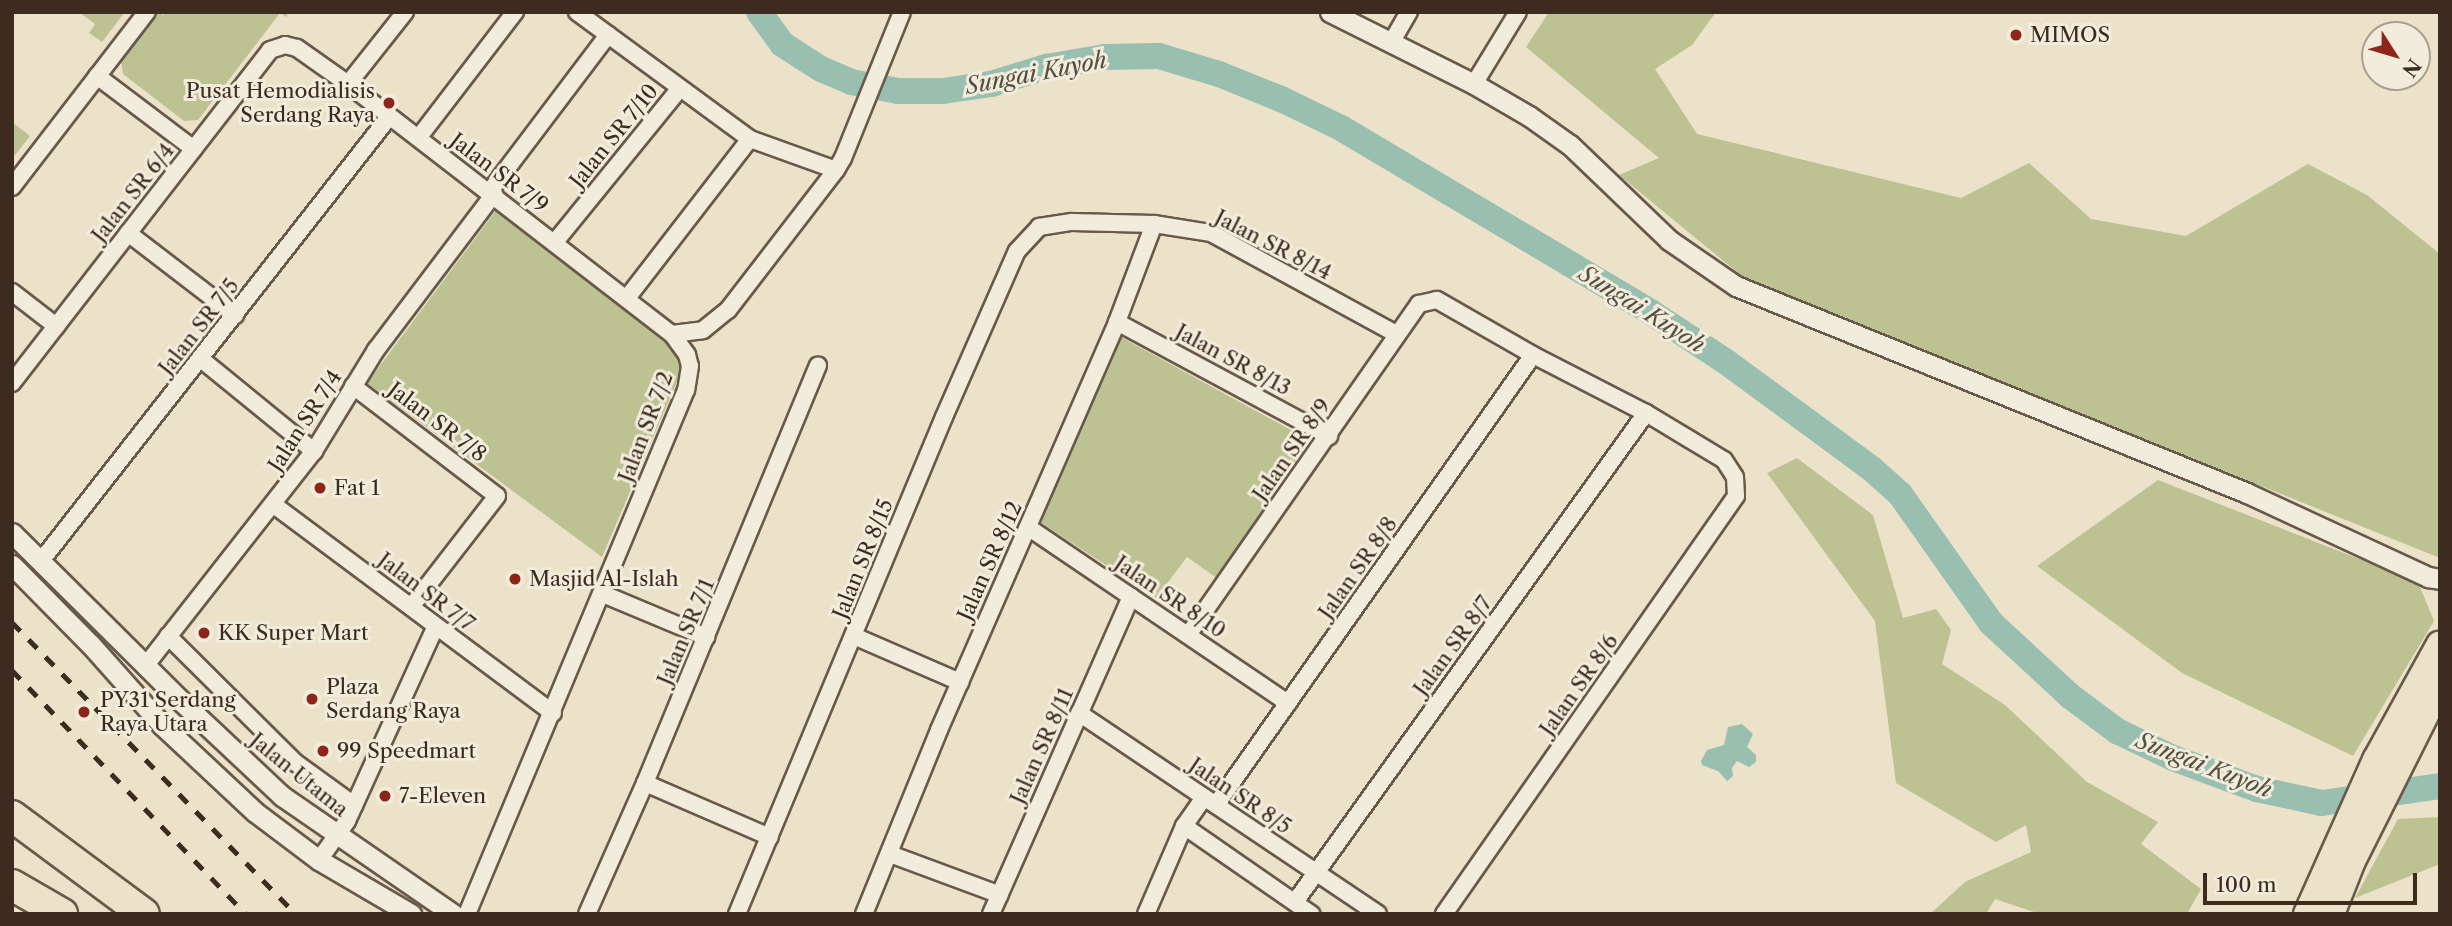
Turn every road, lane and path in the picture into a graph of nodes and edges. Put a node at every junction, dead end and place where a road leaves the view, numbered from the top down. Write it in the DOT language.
graph roads {
  1 [pos="147,12"];
  2 [pos="405,12"];
  3 [pos="514,12"];
  4 [pos="576,12"];
  5 [pos="1330,12"];
  6 [pos="1409,12"];
  7 [pos="1518,12"];
  8 [pos="899,16"];
  9 [pos="608,35"];
  10 [pos="1391,43"];
  11 [pos="298,48"];
  12 [pos="97,76"];
  13 [pos="348,84"];
  14 [pos="1474,84"];
  15 [pos="680,88"];
  16 [pos="389,117"];
  17 [pos="419,137"];
  18 [pos="750,139"];
  19 [pos="194,149"];
  20 [pos="839,164"];
  21 [pos="12,187"];
  22 [pos="492,193"];
  23 [pos="1154,224"];
  24 [pos="1039,228"];
  25 [pos="128,233"];
  26 [pos="555,242"];
  27 [pos="12,292"];
  28 [pos="627,298"];
  29 [pos="235,315"];
  30 [pos="1117,322"];
  31 [pos="56,326"];
  32 [pos="672,334"];
  33 [pos="1396,334"];
  34 [pos="1533,355"];
  35 [pos="201,359"];
  36 [pos="818,365"];
  37 [pos="12,383"];
  38 [pos="353,386"];
  39 [pos="1646,413"];
  40 [pos="1329,436"];
  41 [pos="314,451"];
  42 [pos="274,505"];
  43 [pos="1028,527"];
  44 [pos="12,533"];
  45 [pos="41,561"];
  46 [pos="12,565"];
  47 [pos="2436,583"];
  48 [pos="603,594"];
  49 [pos="1131,596"];
  50 [pos="411,607"];
  51 [pos="436,626"];
  52 [pos="1188,635"];
  53 [pos="168,636"];
  54 [pos="854,636"];
  55 [pos="706,637"];
  56 [pos="2440,644"];
  57 [pos="146,666"];
  58 [pos="960,682"];
  59 [pos="2440,685"];
  60 [pos="1288,703"];
  61 [pos="553,713"];
  62 [pos="1079,713"];
  63 [pos="2386,764"];
  64 [pos="645,783"];
  65 [pos="1210,801"];
  66 [pos="354,805"];
  67 [pos="12,816"];
  68 [pos="1184,826"];
  69 [pos="337,836"];
  70 [pos="770,837"];
  71 [pos="890,854"];
  72 [pos="2342,857"];
  73 [pos="319,860"];
  74 [pos="1316,873"];
  75 [pos="12,885"];
  76 [pos="1000,895"];
  77 [pos="1295,902"];
  78 [pos="62,914"];
  79 [pos="144,914"];
  80 [pos="411,914"];
  81 [pos="453,914"];
  82 [pos="467,914"];
  83 [pos="587,914"];
  84 [pos="737,914"];
  85 [pos="864,914"];
  86 [pos="991,914"];
  87 [pos="1146,914"];
  88 [pos="1311,914"];
  89 [pos="1378,914"];
  90 [pos="1444,914"];
  91 [pos="2306,914"];
  92 [pos="2331,914"];
  1 -- 12 [label="street"];
  2 -- 13 [label="street"];
  3 -- 17 [label="street"];
  4 -- 9 [label="street"];
  5 -- 10 [label="street"];
  6 -- 10 [label="street"];
  7 -- 14 [label="street"];
  8 -- 20 [label="street"];
  9 -- 15 [label="street"];
  9 -- 22 [label="street, Jalan SR 7/4"];
  10 -- 14 [label="street"];
  11 -- 13 [label="street, Jalan SR 7/9"];
  11 -- 19 [label="street, Jalan SR 6/4"];
  12 -- 19 [label="street"];
  12 -- 21 [label="street"];
  13 -- 16 [label="street, Jalan SR 7/9"];
  14 -- 47 [label="street"];
  15 -- 18 [label="street"];
  15 -- 26 [label="street, Jalan SR 7/10"];
  16 -- 17 [label="street, Jalan SR 7/9"];
  16 -- 29 [label="street, Jalan SR 7/5"];
  17 -- 22 [label="street, Jalan SR 7/9"];
  18 -- 20 [label="street"];
  18 -- 28 [label="street"];
  19 -- 25 [label="street, Jalan SR 6/4"];
  20 -- 32 [label="street"];
  22 -- 26 [label="street, Jalan SR 7/9"];
  22 -- 38 [label="street, Jalan SR 7/4"];
  23 -- 24 [label="street, Jalan SR 8/14"];
  23 -- 30 [label="street, Jalan SR 8/12"];
  23 -- 33 [label="street, Jalan SR 8/14"];
  24 -- 54 [label="street, Jalan SR 8/15"];
  25 -- 29 [label="street"];
  25 -- 31 [label="street, Jalan SR 6/4"];
  26 -- 28 [label="street, Jalan SR 7/9"];
  27 -- 31 [label="street"];
  28 -- 32 [label="street, Jalan SR 7/9"];
  29 -- 35 [label="street, Jalan SR 7/5"];
  30 -- 40 [label="street, Jalan SR 8/13"];
  30 -- 43 [label="street, Jalan SR 8/12"];
  31 -- 37 [label="street, Jalan SR 6/4"];
  32 -- 48 [label="street, Jalan SR 7/2"];
  33 -- 34 [label="street, Jalan SR 8/9"];
  33 -- 40 [label="street, Jalan SR 8/9"];
  34 -- 39 [label="street"];
  34 -- 60 [label="street, Jalan SR 8/8"];
  35 -- 41 [label="street"];
  35 -- 45 [label="street, Jalan SR 7/5"];
  36 -- 55 [label="street, Jalan SR 7/1"];
  38 -- 41 [label="street, Jalan SR 7/4"];
  38 -- 50 [label="street, Jalan SR 7/8"];
  39 -- 74 [label="street, Jalan SR 8/7"];
  39 -- 90 [label="street, Jalan SR 8/6"];
  40 -- 52 [label="street, Jalan SR 8/9"];
  41 -- 42 [label="street, Jalan SR 7/4"];
  42 -- 50 [label="street, Jalan SR 7/7"];
  42 -- 53 [label="street, Jalan SR 7/4"];
  43 -- 49 [label="street, Jalan SR 8/10"];
  43 -- 58 [label="street, Jalan SR 8/12"];
  44 -- 45 [label="street, Jalan Utama"];
  45 -- 57 [label="street, Jalan Utama"];
  46 -- 73 [label="street"];
  48 -- 55 [label="street"];
  48 -- 61 [label="street, Jalan SR 7/2"];
  49 -- 52 [label="street, Jalan SR 8/10"];
  49 -- 62 [label="street, Jalan SR 8/11"];
  50 -- 51 [label="street, Jalan SR 7/7"];
  51 -- 61 [label="street, Jalan SR 7/7"];
  51 -- 66 [label="street"];
  52 -- 60 [label="street, Jalan SR 8/10"];
  53 -- 57 [label="street, Jalan SR 7/4"];
  53 -- 66 [label="street"];
  54 -- 58 [label="street"];
  54 -- 70 [label="street, Jalan SR 8/15"];
  55 -- 64 [label="street, Jalan SR 7/1"];
  56 -- 63 [label="highway"];
  57 -- 69 [label="street, Jalan Utama"];
  58 -- 71 [label="street, Jalan SR 8/12"];
  59 -- 63 [label="highway"];
  60 -- 65 [label="street, Jalan SR 8/8"];
  61 -- 82 [label="street, Jalan SR 7/2"];
  62 -- 65 [label="street, Jalan SR 8/5"];
  62 -- 76 [label="street, Jalan SR 8/11"];
  63 -- 72 [label="highway"];
  64 -- 70 [label="street"];
  64 -- 83 [label="street, Jalan SR 7/1"];
  65 -- 68 [label="street, Jalan SR 8/8"];
  65 -- 74 [label="street, Jalan SR 8/5"];
  66 -- 69 [label="street"];
  67 -- 79 [label="highway"];
  68 -- 77 [label="street"];
  68 -- 87 [label="street, Jalan SR 8/8"];
  69 -- 73 [label="street"];
  69 -- 81 [label="street, Jalan Utama"];
  70 -- 84 [label="street, Jalan SR 8/15"];
  71 -- 76 [label="street"];
  71 -- 85 [label="street, Jalan SR 8/12"];
  72 -- 91 [label="highway"];
  72 -- 92 [label="highway"];
  73 -- 80 [label="street"];
  74 -- 77 [label="street, Jalan SR 8/7"];
  74 -- 89 [label="street, Jalan SR 8/5"];
  75 -- 78 [label="highway"];
  76 -- 86 [label="street, Jalan SR 8/11"];
  77 -- 88 [label="street"];
}
